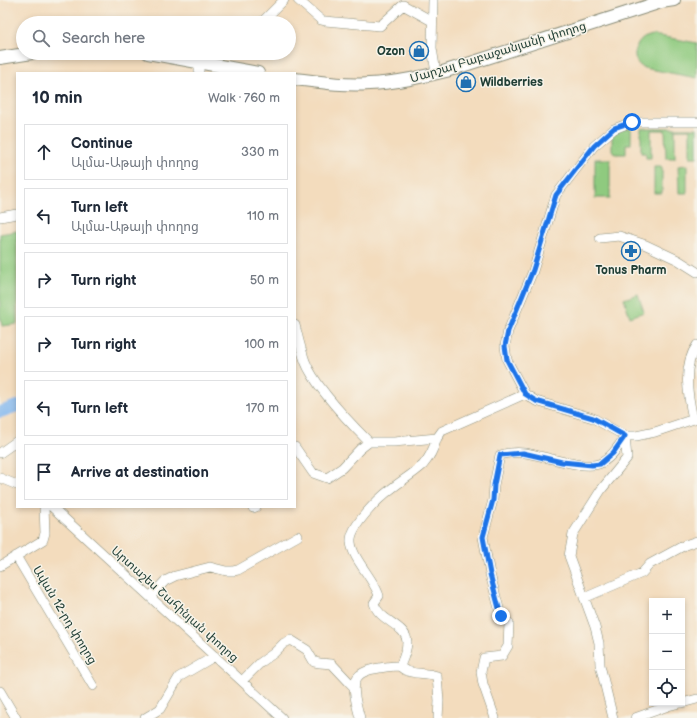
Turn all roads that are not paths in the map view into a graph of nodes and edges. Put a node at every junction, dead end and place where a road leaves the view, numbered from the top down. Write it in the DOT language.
graph roads {
  1 [pos="284,0"];
  2 [pos="298,0"];
  3 [pos="433,0"];
  4 [pos="674,0"];
  5 [pos="402,3"];
  6 [pos="268,16"];
  7 [pos="432,20"];
  8 [pos="16,56"];
  9 [pos="0,58"];
  10 [pos="174,60"];
  11 [pos="199,67"];
  12 [pos="248,72"];
  13 [pos="436,73"];
  14 [pos="296,79"];
  15 [pos="697,122"];
  16 [pos="16,214"];
  17 [pos="0,217"];
  18 [pos="600,238"];
  19 [pos="697,272"];
  20 [pos="296,329"];
  21 [pos="697,345"];
  22 [pos="525,394"];
  23 [pos="695,419"];
  24 [pos="625,436"];
  25 [pos="437,438"];
  26 [pos="16,441"];
  27 [pos="369,442"];
  28 [pos="296,448"];
  29 [pos="0,453"];
  30 [pos="0,478"];
  31 [pos="16,485"];
  32 [pos="44,508"];
  33 [pos="53,508"];
  34 [pos="298,536"];
  35 [pos="697,541"];
  36 [pos="16,556"];
  37 [pos="0,566"];
  38 [pos="150,597"];
  39 [pos="584,598"];
  40 [pos="215,656"];
  41 [pos="400,666"];
  42 [pos="242,681"];
  43 [pos="93,686"];
  44 [pos="353,686"];
  45 [pos="0,691"];
  46 [pos="697,699"];
  47 [pos="685,702"];
  48 [pos="668,706"];
  49 [pos="16,718"];
  50 [pos="145,718"];
  51 [pos="282,718"];
  52 [pos="360,718"];
  53 [pos="438,718"];
  54 [pos="495,718"];
  55 [pos="613,718"];
  56 [pos="635,718"];
  1 -- 6 [label="street"];
  2 -- 5 [label="street"];
  3 -- 7 [label="street"];
  4 -- 13 [label="main road, Մարշալ Բաբաջանյանի փողոց"];
  5 -- 7 [label="street"];
  7 -- 13 [label="street"];
  8 -- 9 [label="main road"];
  10 -- 11 [label="main road"];
  11 -- 12 [label="main road"];
  13 -- 14 [label="main road, Մարշալ Բաբաջանյանի փողոց"];
  15 -- 22 [label="street"];
  16 -- 17 [label="street"];
  18 -- 19 [label="street"];
  20 -- 27 [label="street"];
  21 -- 23 [label="street"];
  22 -- 24 [label="street"];
  22 -- 25 [label="street"];
  23 -- 24 [label="street"];
  24 -- 39 [label="street"];
  24 -- 54 [label="street"];
  25 -- 27 [label="street"];
  25 -- 41 [label="street"];
  26 -- 29 [label="street"];
  27 -- 28 [label="street"];
  30 -- 31 [label="street"];
  32 -- 36 [label="street"];
  33 -- 38 [label="street, Արտաշես Շահինյան փողոց"];
  34 -- 38 [label="street"];
  35 -- 39 [label="street"];
  36 -- 37 [label="street"];
  36 -- 43 [label="street, Ավան 12-րդ փողոց"];
  38 -- 40 [label="street, Արտաշես Շահինյան փողոց"];
  39 -- 55 [label="street"];
  40 -- 42 [label="street, Արտաշես Շահինյան փողոց"];
  40 -- 50 [label="street"];
  41 -- 44 [label="street"];
  41 -- 53 [label="street"];
  42 -- 44 [label="street"];
  42 -- 51 [label="street, Արտաշես Շահինյան փողոց"];
  44 -- 52 [label="street"];
  45 -- 49 [label="street"];
  46 -- 47 [label="street"];
  48 -- 56 [label="street"];
}
